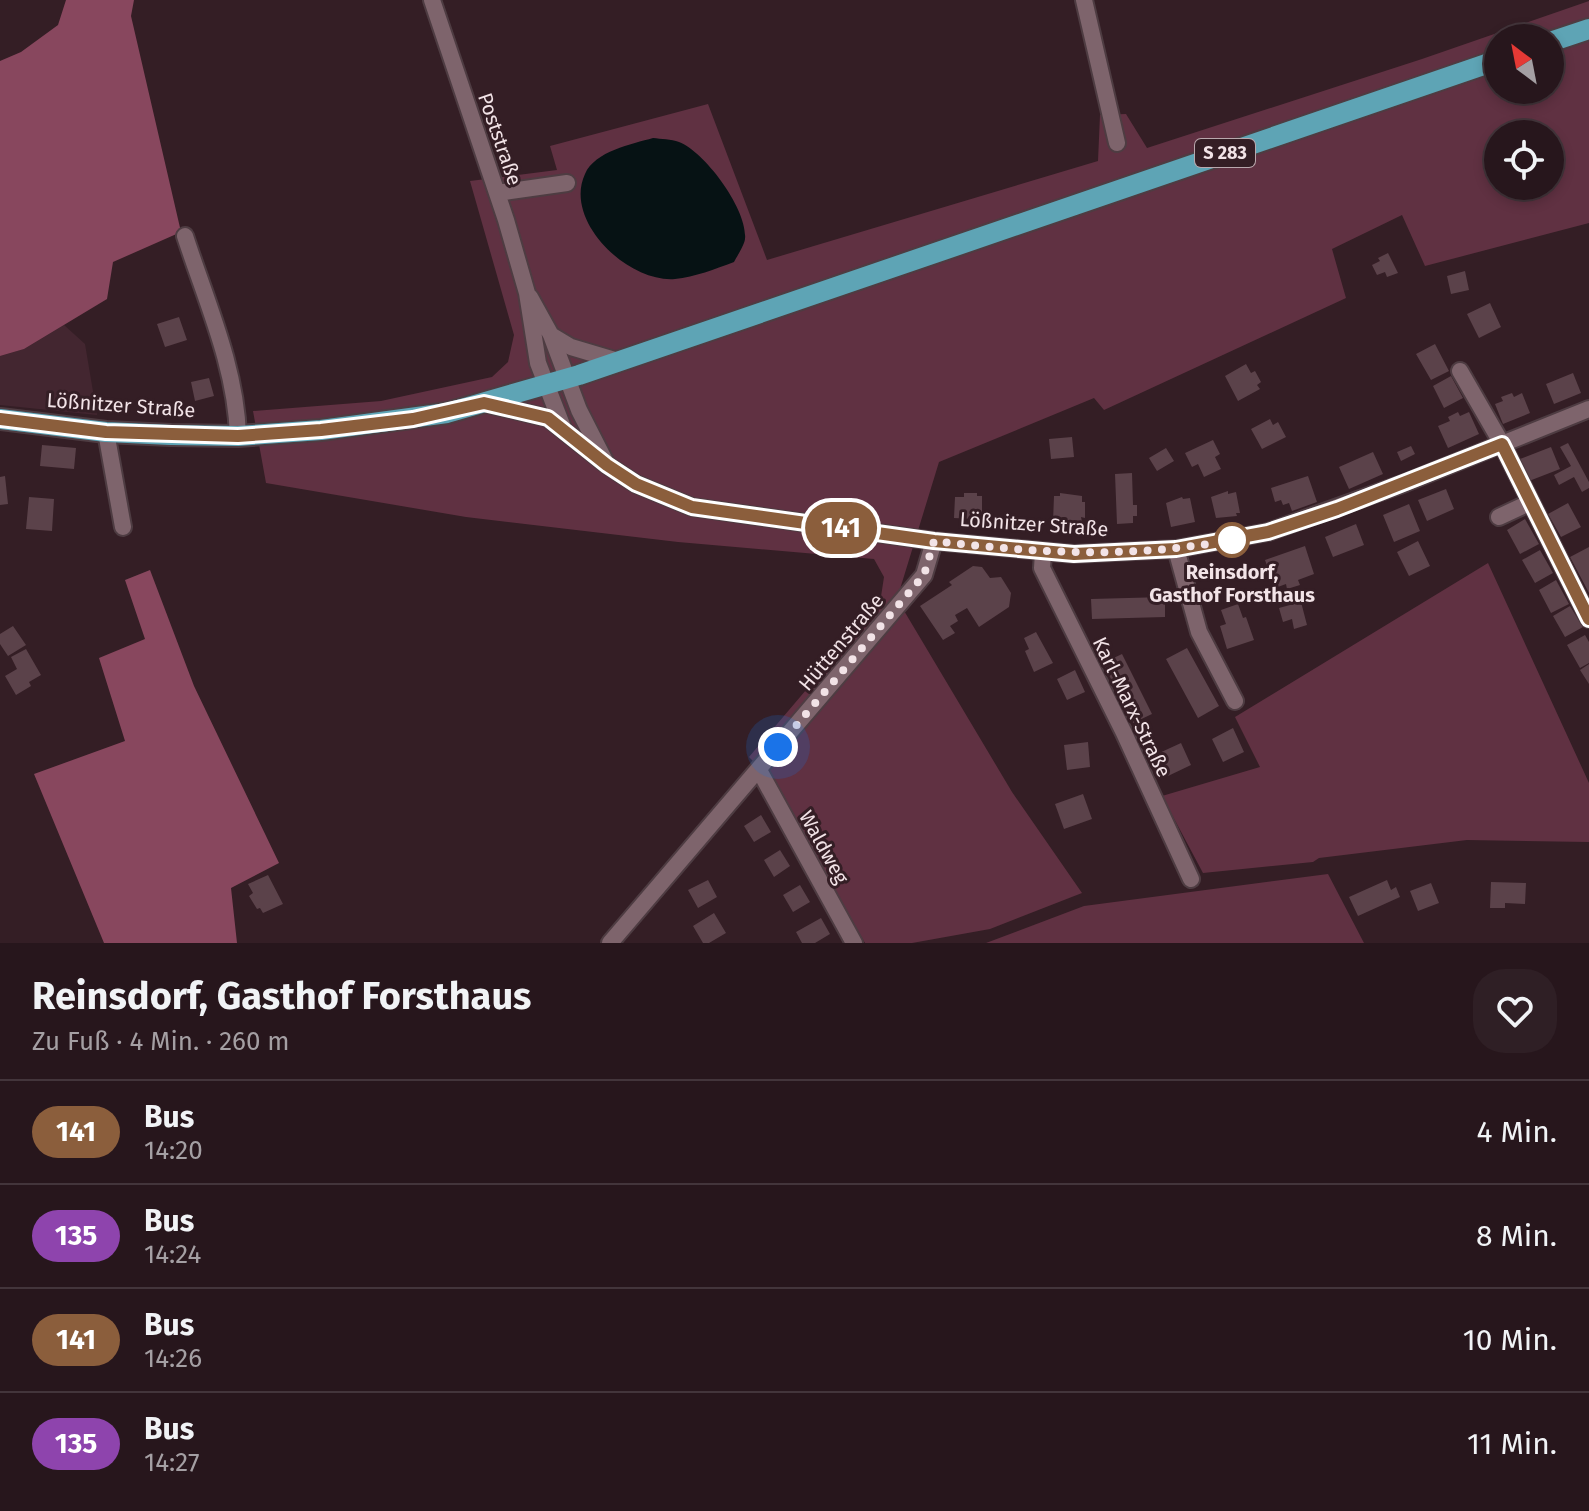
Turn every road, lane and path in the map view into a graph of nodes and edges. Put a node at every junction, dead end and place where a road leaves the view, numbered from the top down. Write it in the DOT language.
graph roads {
  1 [pos="432,0"];
  2 [pos="1084,0"];
  3 [pos="1589,29"];
  4 [pos="1564,37"];
  5 [pos="1484,65"];
  6 [pos="1117,143"];
  7 [pos="567,183"];
  8 [pos="497,193"];
  9 [pos="185,236"];
  10 [pos="527,293"];
  11 [pos="551,335"];
  12 [pos="618,361"];
  13 [pos="1460,371"];
  14 [pos="566,379"];
  15 [pos="545,385"];
  16 [pos="484,403"];
  17 [pos="1589,409"];
  18 [pos="0,419"];
  19 [pos="562,427"];
  20 [pos="106,432"];
  21 [pos="238,436"];
  22 [pos="1502,444"];
  23 [pos="607,465"];
  24 [pos="1531,502"];
  25 [pos="1499,517"];
  26 [pos="123,527"];
  27 [pos="934,541"];
  28 [pos="1176,549"];
  29 [pos="1043,553"];
  30 [pos="1589,619"];
  31 [pos="1235,701"];
  32 [pos="759,770"];
  33 [pos="1191,879"];
  34 [pos="610,943"];
  35 [pos="854,943"];
  1 -- 8 [label="street, Poststraße"];
  2 -- 6 [label="street"];
  3 -- 4 [label="main road"];
  5 -- 12 [label="main road, S 283"];
  7 -- 8 [label="street"];
  8 -- 10 [label="street, Poststraße"];
  9 -- 21 [label="street"];
  10 -- 11 [label="street, Poststraße"];
  10 -- 15 [label="street, Poststraße"];
  11 -- 12 [label="street"];
  11 -- 14 [label="street, Poststraße"];
  12 -- 14 [label="main road, S 283"];
  13 -- 22 [label="street"];
  14 -- 15 [label="main road, S 283"];
  14 -- 23 [label="street"];
  15 -- 16 [label="main road, S 283"];
  15 -- 19 [label="street, Lößnitzer Straße"];
  16 -- 19 [label="street, Lößnitzer Straße"];
  16 -- 21 [label="main road, S 283"];
  17 -- 22 [label="street, Lößnitzer Straße"];
  18 -- 20 [label="main road, Lößnitzer Straße / S 283"];
  19 -- 23 [label="street, Lößnitzer Straße"];
  20 -- 21 [label="main road, Lößnitzer Straße / S 283"];
  20 -- 26 [label="street"];
  22 -- 24 [label="street"];
  22 -- 28 [label="street, Lößnitzer Straße"];
  23 -- 27 [label="street, Lößnitzer Straße"];
  24 -- 25 [label="street"];
  24 -- 30 [label="street"];
  27 -- 29 [label="street, Lößnitzer Straße"];
  27 -- 32 [label="street, Hüttenstraße"];
  28 -- 29 [label="street, Lößnitzer Straße"];
  28 -- 31 [label="street"];
  29 -- 33 [label="street, Karl-Marx-Straße"];
  32 -- 34 [label="street, Hüttenstraße"];
  32 -- 35 [label="street, Waldweg"];
}
